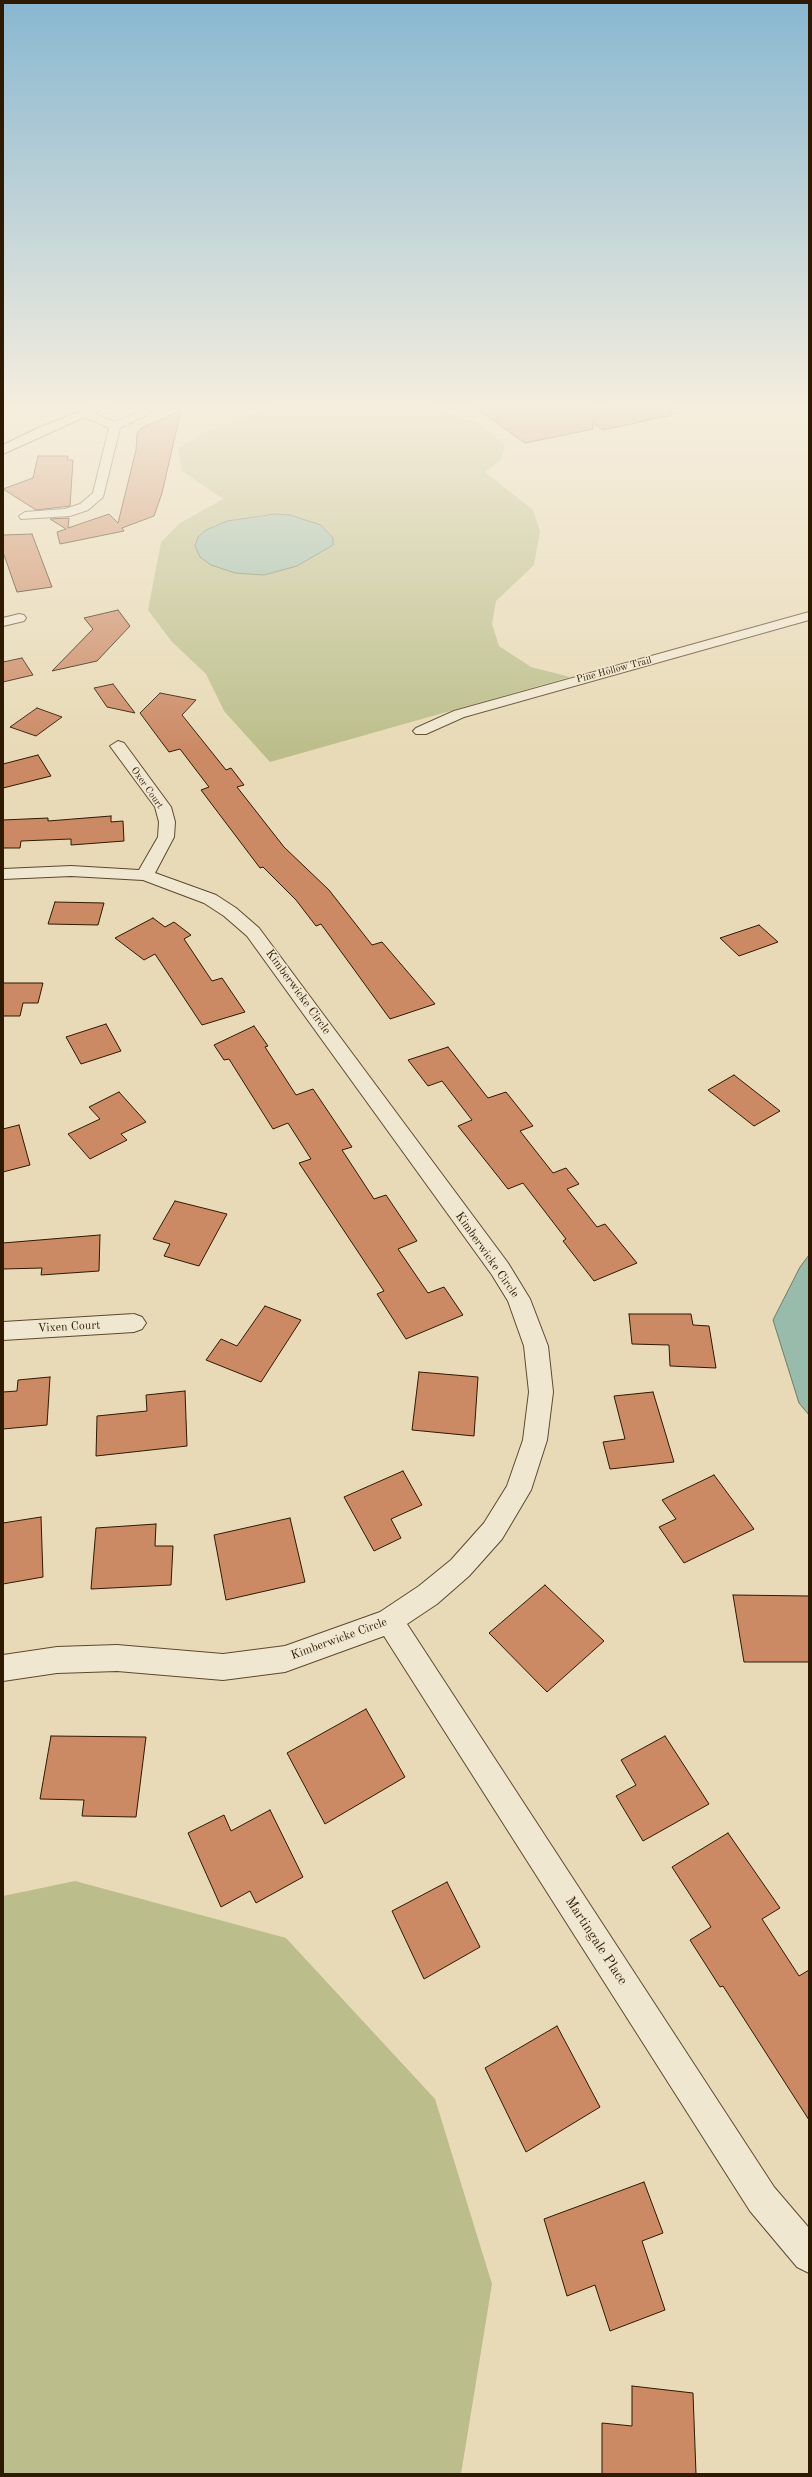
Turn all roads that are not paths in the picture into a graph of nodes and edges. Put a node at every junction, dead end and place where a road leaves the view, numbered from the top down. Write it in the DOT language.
graph roads {
  1 [pos="809,616"];
  2 [pos="19,618"];
  3 [pos="3,622"];
  4 [pos="421,731"];
  5 [pos="118,746"];
  6 [pos="3,874"];
  7 [pos="145,875"];
  8 [pos="134,1323"];
  9 [pos="3,1331"];
  10 [pos="390,1621"];
  11 [pos="3,1668"];
  12 [pos="809,2255"];
  1 -- 4 [label="street, Pine Hollow Trail"];
  2 -- 3 [label="street"];
  5 -- 7 [label="street, Oxer Court"];
  6 -- 7 [label="street, Kimberwicke Circle"];
  7 -- 10 [label="street, Kimberwicke Circle"];
  8 -- 9 [label="street, Vixen Court"];
  10 -- 11 [label="street, Kimberwicke Circle"];
  10 -- 12 [label="street, Martingale Place"];
}
